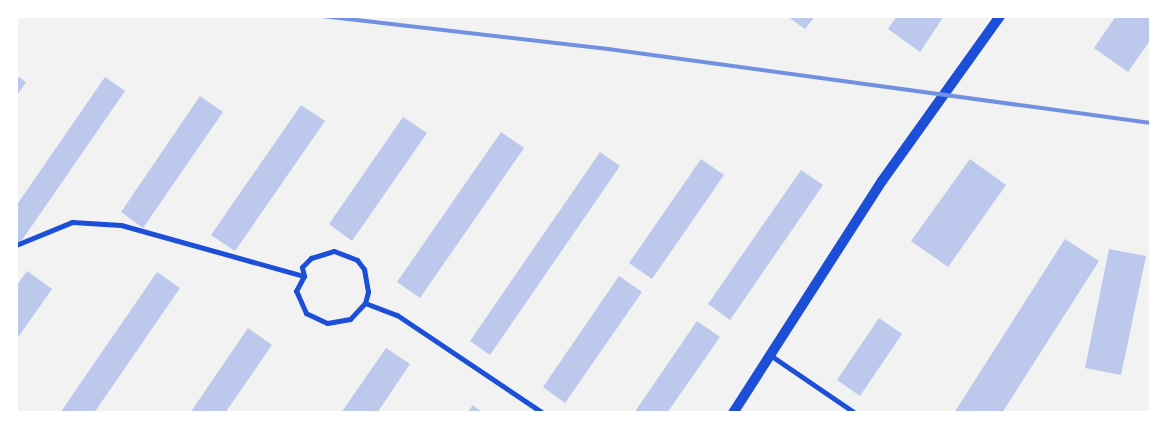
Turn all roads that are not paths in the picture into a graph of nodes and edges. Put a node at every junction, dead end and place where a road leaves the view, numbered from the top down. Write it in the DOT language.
graph roads {
  1 [pos="1000,16"];
  2 [pos="16,245"];
  3 [pos="304,276"];
  4 [pos="365,303"];
  5 [pos="770,355"];
  6 [pos="543,413"];
  7 [pos="733,413"];
  8 [pos="855,413"];
  9 [pos="1123,413"];
  10 [pos="1144,413"];
  1 -- 5 [label="main road"];
  2 -- 3 [label="street"];
  3 -- 4 [label="street"];
  3 -- 4 [label="street"];
  4 -- 6 [label="street"];
  5 -- 7 [label="main road"];
  5 -- 8 [label="street"];
  9 -- 10 [label="street"];
}
